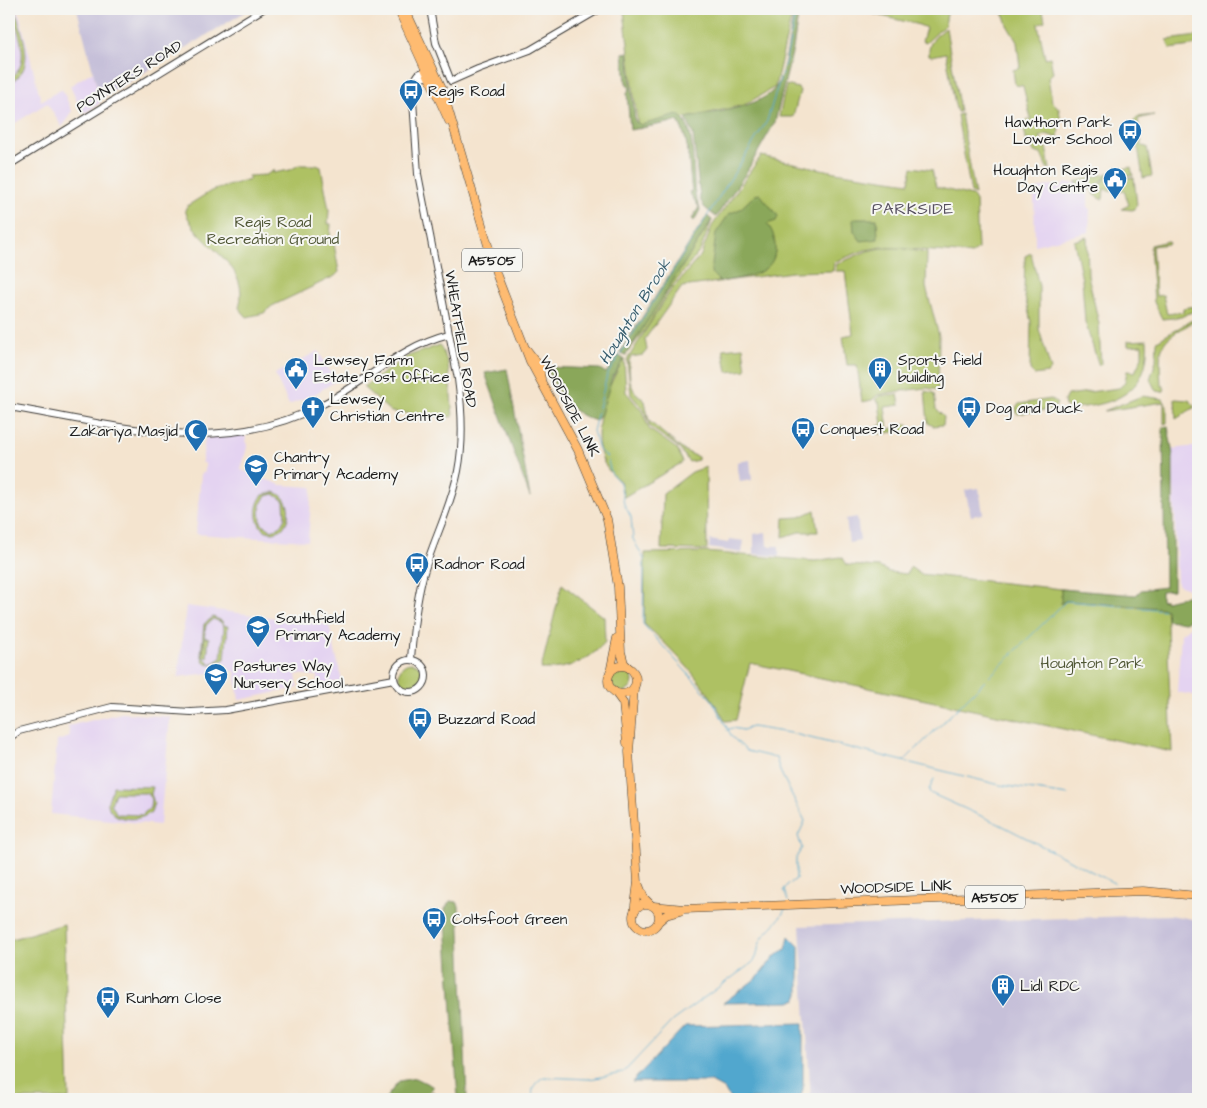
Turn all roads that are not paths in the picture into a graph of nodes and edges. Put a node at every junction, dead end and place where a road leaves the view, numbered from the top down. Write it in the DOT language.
graph roads {
  1 [pos="263,9"];
  2 [pos="398,9"];
  3 [pos="405,9"];
  4 [pos="430,9"];
  5 [pos="600,9"];
  6 [pos="431,71"];
  7 [pos="9,165"];
  8 [pos="449,334"];
  9 [pos="9,407"];
  10 [pos="619,619"];
  11 [pos="411,659"];
  12 [pos="629,668"];
  13 [pos="610,675"];
  14 [pos="394,679"];
  15 [pos="634,688"];
  16 [pos="614,692"];
  17 [pos="9,738"];
  18 [pos="629,752"];
  19 [pos="638,882"];
  20 [pos="1198,896"];
  21 [pos="652,905"];
  22 [pos="684,909"];
  23 [pos="634,912"];
  24 [pos="659,921"];
  1 -- 7 [label="street, POYNTERS ROAD"];
  2 -- 6 [label="main road, WOODSIDE LINK / A5505"];
  3 -- 6 [label="main road, WOODSIDE LINK / A5505"];
  4 -- 5 [label="street"];
  6 -- 8 [label="street, WHEATFIELD ROAD"];
  6 -- 10 [label="main road, WOODSIDE LINK / A5505"];
  8 -- 9 [label="street"];
  8 -- 11 [label="street, WHEATFIELD ROAD"];
  10 -- 12 [label="main road, WOODSIDE LINK"];
  10 -- 13 [label="main road, WOODSIDE LINK"];
  11 -- 14 [label="street"];
  11 -- 14 [label="street"];
  12 -- 13 [label="main road"];
  12 -- 15 [label="main road, WOODSIDE LINK"];
  13 -- 16 [label="main road, WOODSIDE LINK"];
  14 -- 17 [label="street"];
  15 -- 16 [label="main road"];
  15 -- 18 [label="main road, WOODSIDE LINK"];
  16 -- 18 [label="main road, WOODSIDE LINK"];
  18 -- 19 [label="main road, WOODSIDE LINK"];
  19 -- 21 [label="main road, WOODSIDE LINK"];
  19 -- 23 [label="main road, WOODSIDE LINK"];
  20 -- 22 [label="main road, WOODSIDE LINK / A5505"];
  21 -- 22 [label="main road, WOODSIDE LINK / A5505"];
  21 -- 23 [label="main road, A5505"];
  21 -- 24 [label="main road"];
  22 -- 24 [label="main road, WOODSIDE LINK / A5505"];
  23 -- 24 [label="main road, A5505"];
}
